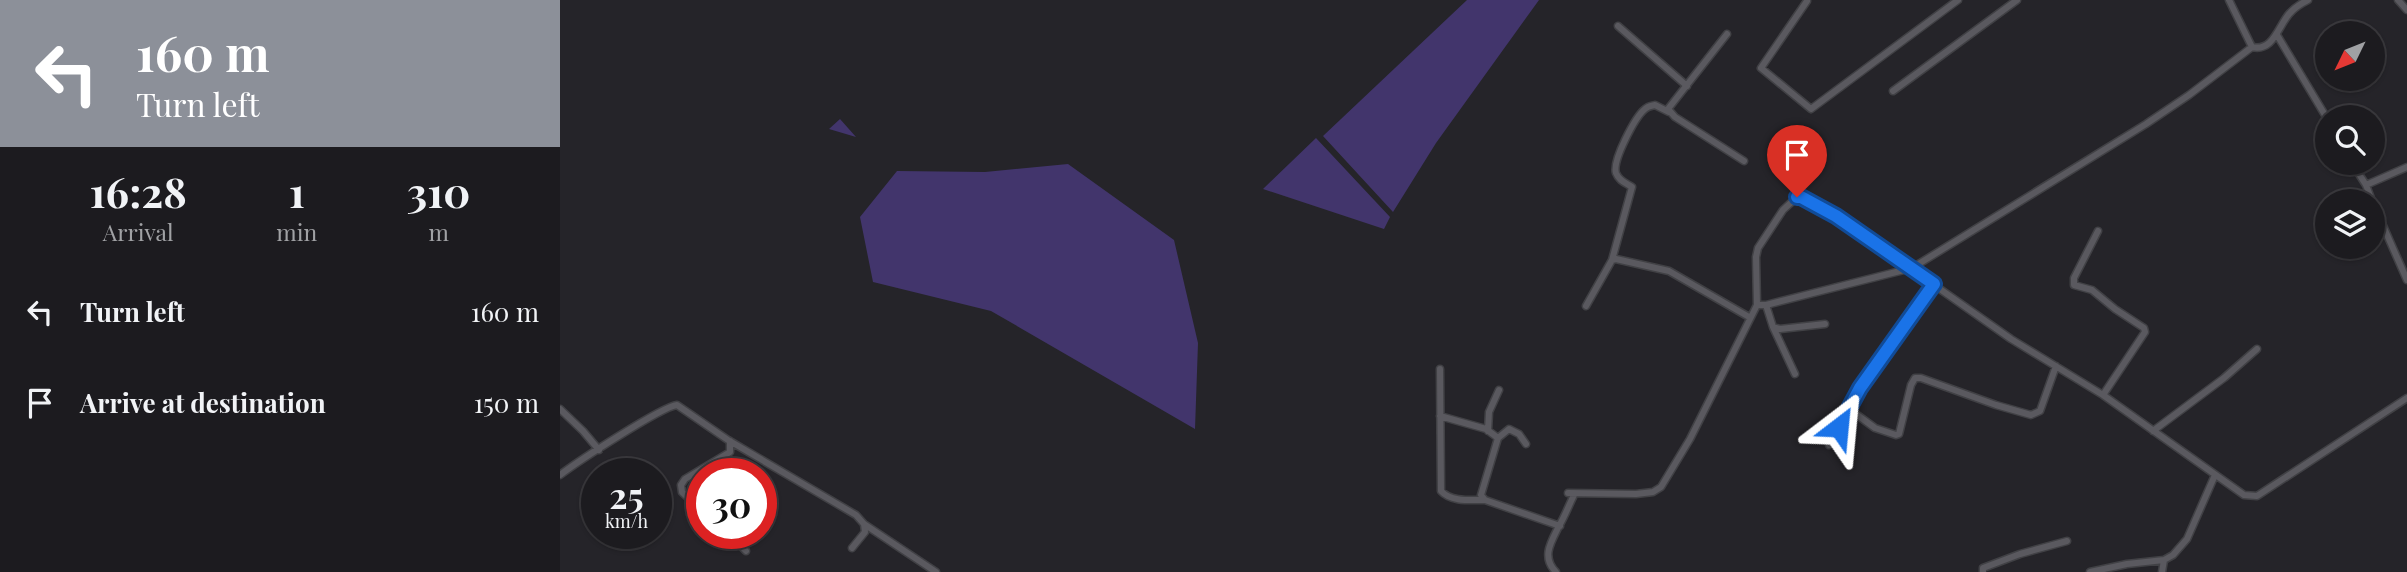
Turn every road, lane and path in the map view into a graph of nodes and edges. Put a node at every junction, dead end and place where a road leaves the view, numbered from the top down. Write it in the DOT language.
graph roads {
  1 [pos="1958,0"];
  2 [pos="2017,0"];
  3 [pos="2229,0"];
  4 [pos="2308,0"];
  5 [pos="2398,0"];
  6 [pos="1807,1"];
  7 [pos="2407,10"];
  8 [pos="1619,26"];
  9 [pos="1727,34"];
  10 [pos="2277,35"];
  11 [pos="2252,47"];
  12 [pos="1687,86"];
  13 [pos="1893,91"];
  14 [pos="2319,105"];
  15 [pos="1669,112"];
  16 [pos="1744,161"];
  17 [pos="2407,167"];
  18 [pos="2360,175"];
  19 [pos="2366,185"];
  20 [pos="2368,189"];
  21 [pos="2385,230"];
  22 [pos="2098,231"];
  23 [pos="1612,260"];
  24 [pos="1912,268"];
  25 [pos="2407,280"];
  26 [pos="1934,284"];
  27 [pos="1757,305"];
  28 [pos="1766,305"];
  29 [pos="1586,306"];
  30 [pos="1749,317"];
  31 [pos="1825,324"];
  32 [pos="1773,327"];
  33 [pos="2257,349"];
  34 [pos="2056,366"];
  35 [pos="1440,369"];
  36 [pos="1795,374"];
  37 [pos="1499,390"];
  38 [pos="2104,395"];
  39 [pos="2407,398"];
  40 [pos="1849,409"];
  41 [pos="560,410"];
  42 [pos="1440,416"];
  43 [pos="1488,430"];
  44 [pos="2153,431"];
  45 [pos="1497,438"];
  46 [pos="730,441"];
  47 [pos="1526,444"];
  48 [pos="1829,445"];
  49 [pos="599,450"];
  50 [pos="720,458"];
  51 [pos="560,475"];
  52 [pos="2215,475"];
  53 [pos="686,478"];
  54 [pos="686,496"];
  55 [pos="1485,500"];
  56 [pos="864,523"];
  57 [pos="1559,526"];
  58 [pos="2067,541"];
  59 [pos="852,548"];
  60 [pos="2164,560"];
  61 [pos="936,572"];
  62 [pos="1556,572"];
  63 [pos="1983,572"];
  64 [pos="2090,572"];
  65 [pos="2162,572"];
  1 -- 6 [label="street"];
  2 -- 13 [label="street"];
  3 -- 11 [label="street"];
  4 -- 10 [label="street"];
  5 -- 7 [label="street"];
  8 -- 12 [label="street"];
  9 -- 12 [label="street"];
  10 -- 11 [label="street"];
  10 -- 14 [label="street"];
  11 -- 24 [label="street"];
  12 -- 15 [label="street"];
  15 -- 16 [label="street"];
  15 -- 23 [label="street"];
  17 -- 19 [label="street"];
  18 -- 19 [label="street"];
  19 -- 20 [label="street"];
  21 -- 25 [label="street"];
  22 -- 38 [label="street"];
  23 -- 29 [label="street"];
  23 -- 30 [label="street"];
  24 -- 26 [label="street"];
  24 -- 27 [label="street"];
  24 -- 28 [label="street"];
  26 -- 34 [label="street"];
  26 -- 40 [label="street"];
  27 -- 28 [label="street"];
  27 -- 30 [label="street"];
  28 -- 32 [label="street"];
  30 -- 57 [label="street"];
  31 -- 32 [label="street"];
  32 -- 36 [label="street"];
  33 -- 44 [label="street"];
  34 -- 38 [label="street"];
  34 -- 40 [label="street"];
  35 -- 42 [label="street"];
  37 -- 43 [label="street"];
  38 -- 44 [label="street"];
  39 -- 52 [label="street"];
  40 -- 48 [label="street"];
  41 -- 49 [label="street"];
  42 -- 43 [label="street"];
  42 -- 55 [label="street"];
  43 -- 45 [label="street"];
  44 -- 52 [label="street"];
  45 -- 47 [label="street"];
  45 -- 55 [label="street"];
  46 -- 49 [label="street"];
  46 -- 50 [label="street"];
  46 -- 56 [label="street"];
  49 -- 51 [label="street"];
  52 -- 60 [label="street"];
  53 -- 54 [label="street"];
  55 -- 57 [label="street"];
  56 -- 59 [label="street"];
  56 -- 61 [label="street"];
  57 -- 62 [label="street"];
  58 -- 63 [label="street"];
  60 -- 64 [label="street"];
  60 -- 65 [label="street"];
}
